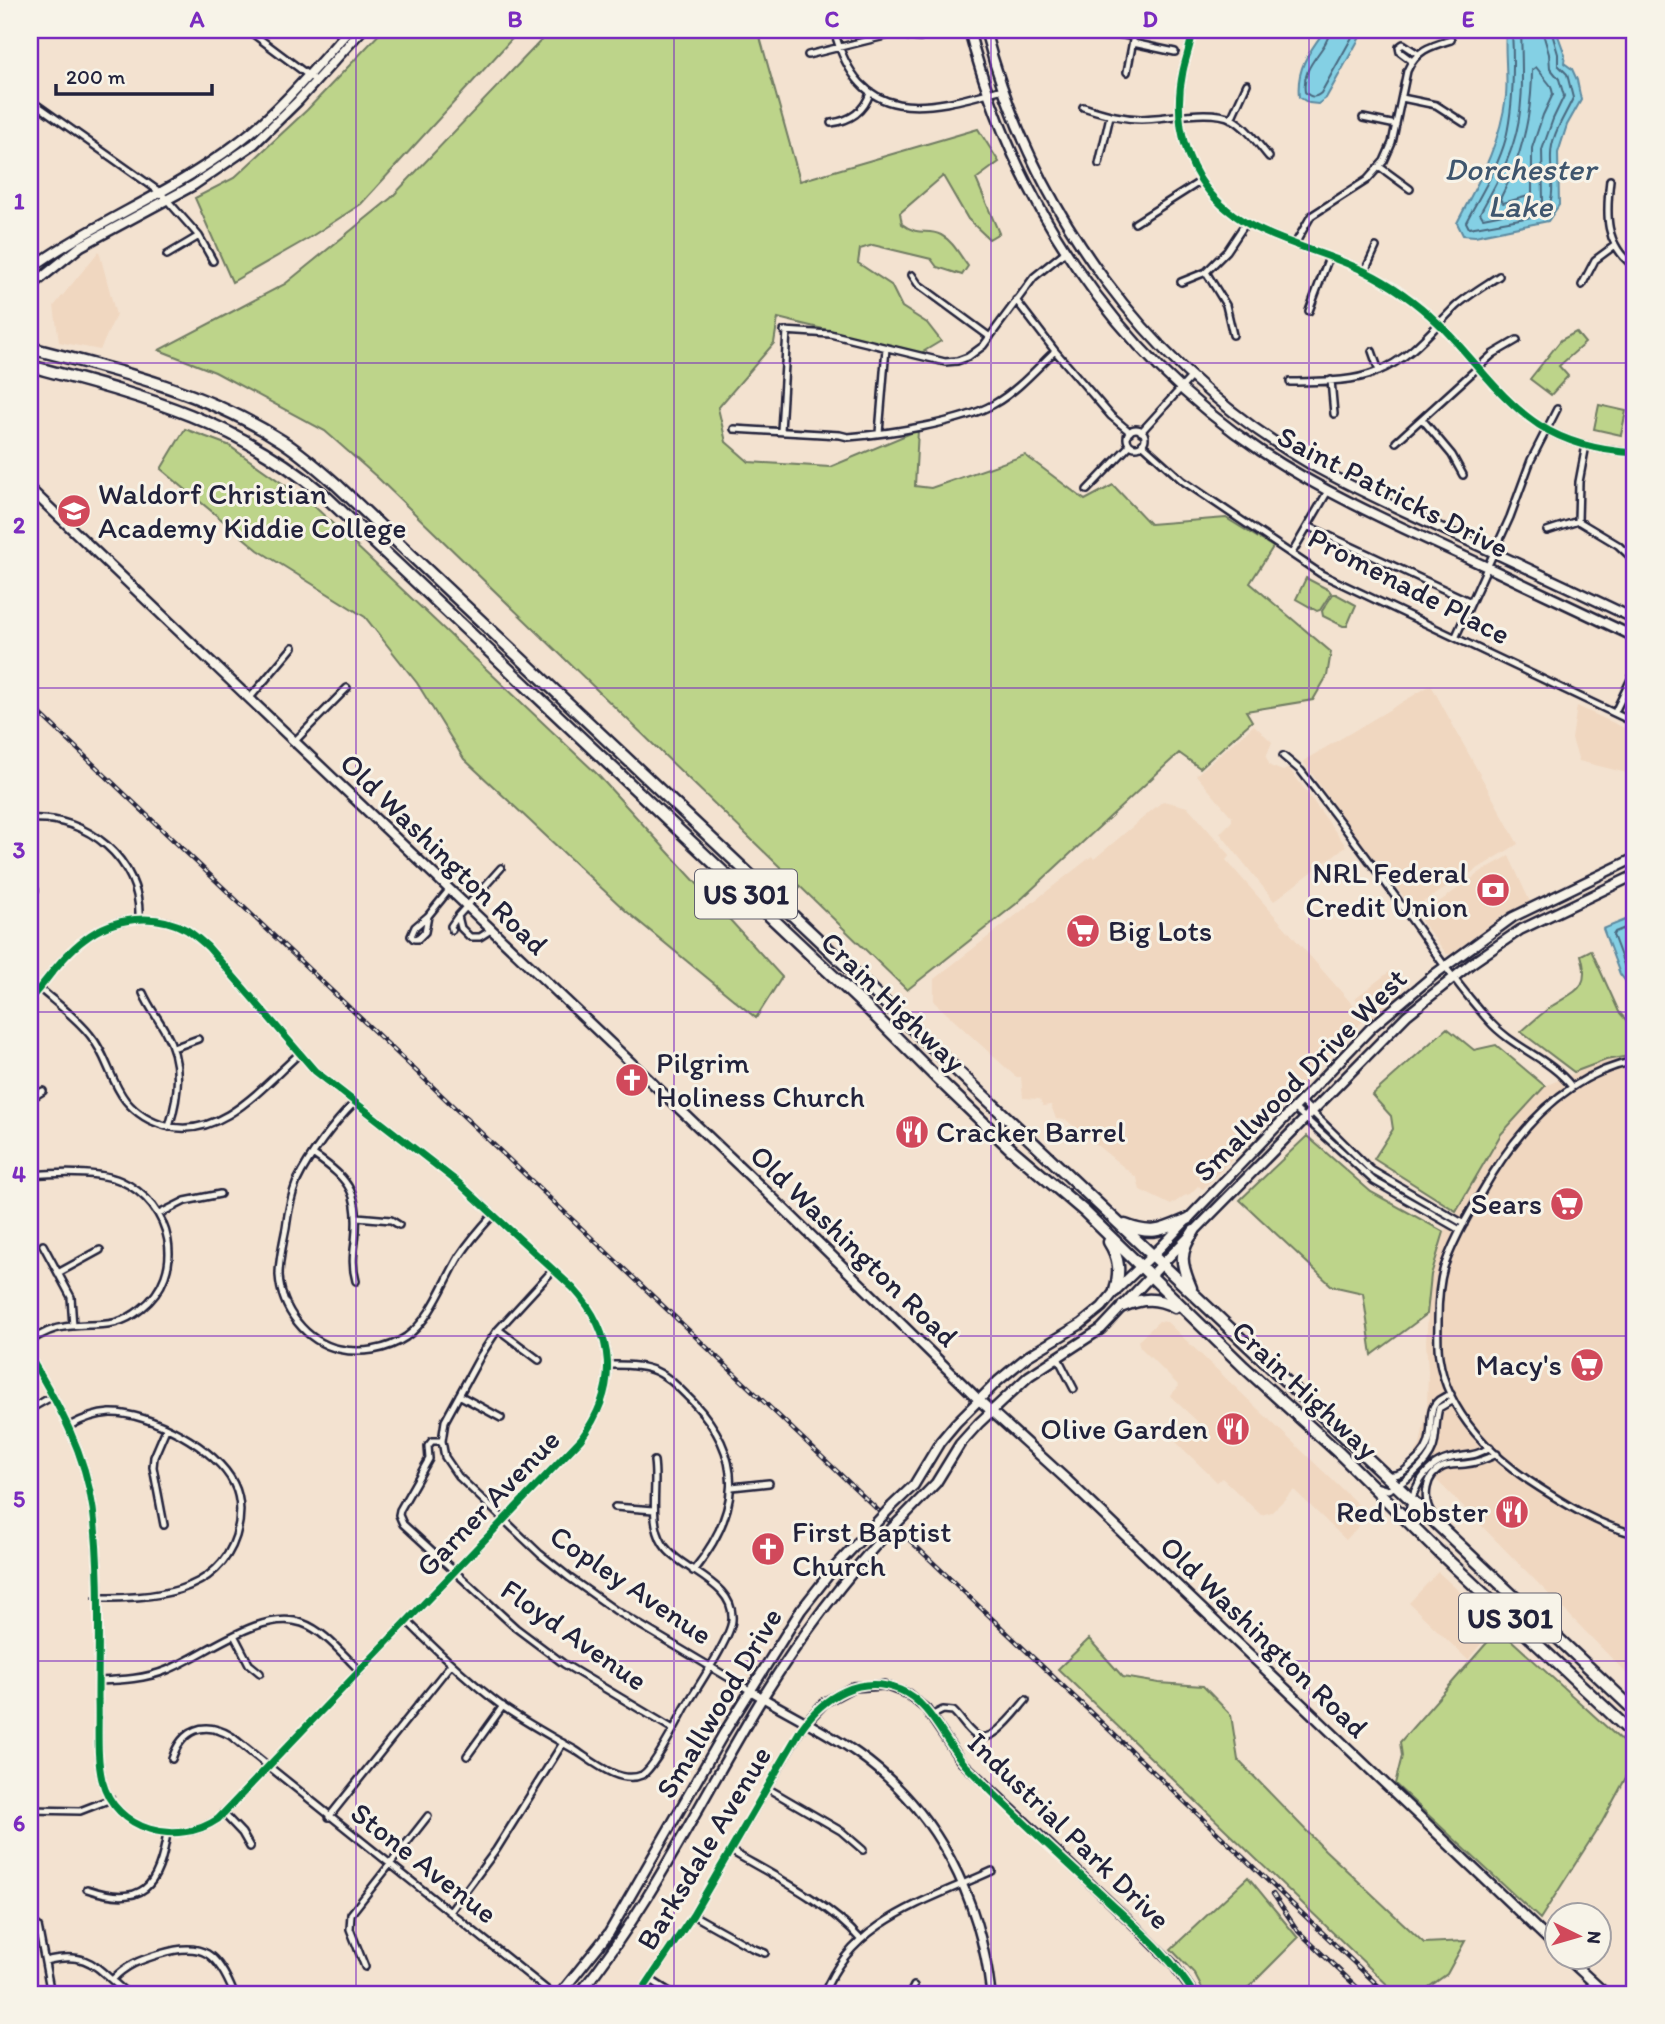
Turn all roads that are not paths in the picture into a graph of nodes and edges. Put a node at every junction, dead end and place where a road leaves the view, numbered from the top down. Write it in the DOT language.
graph roads {
  1 [pos="248,30"];
  2 [pos="349,30"];
  3 [pos="362,30"];
  4 [pos="834,30"];
  5 [pos="969,30"];
  6 [pos="985,30"];
  7 [pos="1135,30"];
  8 [pos="1193,30"];
  9 [pos="1104,32"];
  10 [pos="920,38"];
  11 [pos="1133,40"];
  12 [pos="1451,40"];
  13 [pos="839,47"];
  14 [pos="1175,52"];
  15 [pos="1418,54"];
  16 [pos="808,55"];
  17 [pos="1412,61"];
  18 [pos="1127,72"];
  19 [pos="312,78"];
  20 [pos="1247,84"];
  21 [pos="1003,89"];
  22 [pos="870,93"];
  23 [pos="988,93"];
  24 [pos="1402,98"];
  25 [pos="30,100"];
  26 [pos="1083,107"];
  27 [pos="1110,116"];
  28 [pos="1180,118"];
  29 [pos="1363,118"];
  30 [pos="1231,119"];
  31 [pos="831,123"];
  32 [pos="1464,123"];
  33 [pos="1396,125"];
  34 [pos="1269,158"];
  35 [pos="1099,164"];
  36 [pos="1380,167"];
  37 [pos="1610,180"];
  38 [pos="1201,181"];
  39 [pos="1410,190"];
  40 [pos="163,195"];
  41 [pos="1135,223"];
  42 [pos="1245,224"];
  43 [pos="199,236"];
  44 [pos="1295,244"];
  45 [pos="1614,246"];
  46 [pos="1376,247"];
  47 [pos="1065,252"];
  48 [pos="167,255"];
  49 [pos="1329,257"];
  50 [pos="213,261"];
  51 [pos="1635,267"];
  52 [pos="30,269"];
  53 [pos="1365,271"];
  54 [pos="1206,272"];
  55 [pos="912,275"];
  56 [pos="1101,275"];
  57 [pos="1499,276"];
  58 [pos="1181,282"];
  59 [pos="1582,285"];
  60 [pos="30,287"];
  61 [pos="1016,300"];
  62 [pos="1309,312"];
  63 [pos="1439,324"];
  64 [pos="1233,335"];
  65 [pos="990,337"];
  66 [pos="1517,340"];
  67 [pos="33,348"];
  68 [pos="886,348"];
  69 [pos="1055,351"];
  70 [pos="1371,351"];
  71 [pos="30,366"];
  72 [pos="1478,367"];
  73 [pos="1379,371"];
  74 [pos="1192,376"];
  75 [pos="1331,380"];
  76 [pos="1290,382"];
  77 [pos="1182,388"];
  78 [pos="1557,409"];
  79 [pos="1334,414"];
  80 [pos="1422,419"];
  81 [pos="734,429"];
  82 [pos="1547,429"];
  83 [pos="781,431"];
  84 [pos="1130,432"];
  85 [pos="1141,432"];
  86 [pos="879,433"];
  87 [pos="1396,442"];
  88 [pos="1130,444"];
  89 [pos="1142,444"];
  90 [pos="1586,445"];
  91 [pos="1635,453"];
  92 [pos="1463,475"];
  93 [pos="30,489"];
  94 [pos="1087,490"];
  95 [pos="1328,491"];
  96 [pos="1578,521"];
  97 [pos="1308,526"];
  98 [pos="1547,531"];
  99 [pos="1292,553"];
  100 [pos="1495,553"];
  101 [pos="1635,561"];
  102 [pos="1488,567"];
  103 [pos="1471,602"];
  104 [pos="1635,619"];
  105 [pos="1456,636"];
  106 [pos="1635,636"];
  107 [pos="293,647"];
  108 [pos="1635,671"];
  109 [pos="347,688"];
  110 [pos="249,699"];
  111 [pos="1615,712"];
  112 [pos="589,722"];
  113 [pos="1635,723"];
  114 [pos="574,733"];
  115 [pos="294,742"];
  116 [pos="1283,756"];
  117 [pos="30,820"];
  118 [pos="1635,858"];
  119 [pos="501,868"];
  120 [pos="1635,875"];
  121 [pos="756,880"];
  122 [pos="449,890"];
  123 [pos="743,891"];
  124 [pos="466,906"];
  125 [pos="428,916"];
  126 [pos="458,916"];
  127 [pos="139,919"];
  128 [pos="452,930"];
  129 [pos="491,930"];
  130 [pos="1446,966"];
  131 [pos="1454,977"];
  132 [pos="39,988"];
  133 [pos="143,993"];
  134 [pos="30,999"];
  135 [pos="198,1038"];
  136 [pos="173,1048"];
  137 [pos="300,1053"];
  138 [pos="1635,1061"];
  139 [pos="1572,1087"];
  140 [pos="43,1091"];
  141 [pos="30,1098"];
  142 [pos="1301,1101"];
  143 [pos="354,1103"];
  144 [pos="1294,1108"];
  145 [pos="1308,1116"];
  146 [pos="169,1127"];
  147 [pos="314,1155"];
  148 [pos="30,1175"];
  149 [pos="220,1194"];
  150 [pos="159,1214"];
  151 [pos="492,1216"];
  152 [pos="357,1217"];
  153 [pos="1188,1219"];
  154 [pos="1094,1222"];
  155 [pos="1119,1222"];
  156 [pos="1464,1224"];
  157 [pos="399,1225"];
  158 [pos="1460,1230"];
  159 [pos="1194,1231"];
  160 [pos="43,1245"];
  161 [pos="100,1250"];
  162 [pos="1152,1253"];
  163 [pos="1163,1263"];
  164 [pos="1139,1266"];
  165 [pos="553,1270"];
  166 [pos="58,1273"];
  167 [pos="1150,1277"];
  168 [pos="356,1281"];
  169 [pos="1115,1291"];
  170 [pos="1193,1291"];
  171 [pos="1123,1306"];
  172 [pos="1186,1311"];
  173 [pos="73,1326"];
  174 [pos="499,1330"];
  175 [pos="30,1341"];
  176 [pos="30,1357"];
  177 [pos="1058,1358"];
  178 [pos="539,1360"];
  179 [pos="608,1365"];
  180 [pos="1074,1389"];
  181 [pos="459,1395"];
  182 [pos="53,1396"];
  183 [pos="1452,1397"];
  184 [pos="978,1400"];
  185 [pos="30,1409"];
  186 [pos="992,1410"];
  187 [pos="501,1418"];
  188 [pos="69,1426"];
  189 [pos="166,1429"];
  190 [pos="442,1441"];
  191 [pos="1490,1447"];
  192 [pos="1497,1454"];
  193 [pos="654,1461"];
  194 [pos="1386,1475"];
  195 [pos="1363,1479"];
  196 [pos="769,1483"];
  197 [pos="1397,1486"];
  198 [pos="732,1487"];
  199 [pos="1410,1500"];
  200 [pos="615,1507"];
  201 [pos="654,1510"];
  202 [pos="503,1520"];
  203 [pos="1409,1523"];
  204 [pos="164,1525"];
  205 [pos="1439,1526"];
  206 [pos="1635,1534"];
  207 [pos="693,1571"];
  208 [pos="454,1573"];
  209 [pos="97,1598"];
  210 [pos="407,1621"];
  211 [pos="235,1637"];
  212 [pos="451,1664"];
  213 [pos="709,1666"];
  214 [pos="360,1671"];
  215 [pos="260,1673"];
  216 [pos="98,1681"];
  217 [pos="751,1691"];
  218 [pos="763,1698"];
  219 [pos="1026,1700"];
  220 [pos="503,1706"];
  221 [pos="1635,1711"];
  222 [pos="931,1716"];
  223 [pos="805,1723"];
  224 [pos="673,1729"];
  225 [pos="1635,1736"];
  226 [pos="562,1743"];
  227 [pos="467,1756"];
  228 [pos="172,1759"];
  229 [pos="267,1768"];
  230 [pos="767,1788"];
  231 [pos="111,1799"];
  232 [pos="30,1810"];
  233 [pos="223,1814"];
  234 [pos="428,1816"];
  235 [pos="329,1817"];
  236 [pos="167,1833"];
  237 [pos="250,1847"];
  238 [pos="863,1850"];
  239 [pos="731,1851"];
  240 [pos="389,1864"];
  241 [pos="992,1871"];
  242 [pos="964,1884"];
  243 [pos="87,1889"];
  244 [pos="450,1912"];
  245 [pos="693,1915"];
  246 [pos="37,1926"];
  247 [pos="1542,1934"];
  248 [pos="860,1939"];
  249 [pos="765,1953"];
  250 [pos="44,1961"];
  251 [pos="365,1967"];
  252 [pos="1582,1972"];
  253 [pos="112,1980"];
  254 [pos="651,1980"];
  255 [pos="914,1986"];
  256 [pos="51,1994"];
  257 [pos="128,1994"];
  258 [pos="234,1994"];
  259 [pos="552,1994"];
  260 [pos="560,1994"];
  261 [pos="579,1994"];
  262 [pos="639,1994"];
  263 [pos="673,1994"];
  264 [pos="824,1994"];
  265 [pos="910,1994"];
  266 [pos="991,1994"];
  267 [pos="1194,1994"];
  268 [pos="1606,1994"];
  1 -- 19 [label="street"];
  2 -- 19 [label="main road"];
  3 -- 19 [label="main road"];
  4 -- 13 [label="street"];
  5 -- 23 [label="main road, Saint Patricks Drive"];
  6 -- 21 [label="main road, Saint Patricks Drive"];
  7 -- 11 [label="street"];
  8 -- 28 [label="street"];
  9 -- 11 [label="street"];
  10 -- 13 [label="street"];
  11 -- 14 [label="street"];
  11 -- 18 [label="street"];
  12 -- 15 [label="street"];
  13 -- 16 [label="street"];
  13 -- 22 [label="street"];
  15 -- 17 [label="street"];
  15 -- 17 [label="street"];
  17 -- 24 [label="street"];
  19 -- 40 [label="main road"];
  20 -- 30 [label="street"];
  21 -- 23 [label="street"];
  21 -- 56 [label="main road, Saint Patricks Drive"];
  22 -- 23 [label="street"];
  22 -- 31 [label="street"];
  23 -- 47 [label="main road, Saint Patricks Drive"];
  24 -- 32 [label="street"];
  24 -- 33 [label="street"];
  25 -- 40 [label="street"];
  26 -- 27 [label="street"];
  27 -- 28 [label="street"];
  27 -- 35 [label="street"];
  28 -- 30 [label="street"];
  28 -- 38 [label="street"];
  29 -- 33 [label="street"];
  30 -- 34 [label="street"];
  33 -- 36 [label="street"];
  36 -- 39 [label="street"];
  36 -- 44 [label="street"];
  37 -- 45 [label="street"];
  38 -- 41 [label="street"];
  38 -- 42 [label="street"];
  40 -- 43 [label="street"];
  40 -- 52 [label="main road"];
  40 -- 60 [label="main road"];
  42 -- 44 [label="street"];
  42 -- 54 [label="street"];
  43 -- 48 [label="street"];
  43 -- 50 [label="street"];
  44 -- 49 [label="street"];
  45 -- 51 [label="street"];
  45 -- 59 [label="street"];
  46 -- 53 [label="street"];
  47 -- 56 [label="main road"];
  47 -- 61 [label="street"];
  47 -- 77 [label="main road, Saint Patricks Drive"];
  49 -- 53 [label="street"];
  49 -- 62 [label="street"];
  53 -- 63 [label="street"];
  54 -- 58 [label="street"];
  54 -- 64 [label="street"];
  55 -- 65 [label="street"];
  56 -- 74 [label="main road, Saint Patricks Drive"];
  57 -- 63 [label="street"];
  61 -- 65 [label="street"];
  61 -- 69 [label="street"];
  63 -- 72 [label="street"];
  63 -- 73 [label="street"];
  65 -- 68 [label="street"];
  66 -- 72 [label="street"];
  67 -- 112 [label="highway, Crain Highway / US 301"];
  68 -- 83 [label="street"];
  68 -- 86 [label="street"];
  69 -- 84 [label="street"];
  69 -- 86 [label="street"];
  70 -- 73 [label="street"];
  71 -- 114 [label="highway, Crain Highway / US 301"];
  72 -- 80 [label="street"];
  72 -- 82 [label="street"];
  73 -- 75 [label="street"];
  74 -- 77 [label="street"];
  74 -- 100 [label="main road, Saint Patricks Drive"];
  75 -- 76 [label="street"];
  75 -- 79 [label="street"];
  77 -- 85 [label="street"];
  77 -- 95 [label="main road, Saint Patricks Drive"];
  78 -- 82 [label="street"];
  80 -- 87 [label="street"];
  80 -- 92 [label="street"];
  81 -- 83 [label="street"];
  82 -- 90 [label="street"];
  82 -- 100 [label="street"];
  83 -- 86 [label="street"];
  84 -- 85 [label="street"];
  84 -- 88 [label="street"];
  85 -- 89 [label="street"];
  88 -- 89 [label="street"];
  88 -- 94 [label="street"];
  89 -- 99 [label="street, Promenade Place"];
  90 -- 91 [label="street"];
  90 -- 96 [label="street"];
  93 -- 110 [label="main road, Old Washington Road"];
  95 -- 97 [label="street"];
  95 -- 102 [label="main road, Saint Patricks Drive"];
  96 -- 98 [label="street"];
  96 -- 101 [label="street"];
  97 -- 99 [label="street"];
  97 -- 103 [label="street"];
  99 -- 105 [label="street, Promenade Place"];
  100 -- 102 [label="street"];
  100 -- 104 [label="main road, Saint Patricks Drive"];
  102 -- 103 [label="street"];
  102 -- 106 [label="main road, Saint Patricks Drive"];
  103 -- 105 [label="street"];
  105 -- 111 [label="street, Promenade Place"];
  107 -- 110 [label="street"];
  108 -- 111 [label="street"];
  109 -- 115 [label="street"];
  110 -- 115 [label="main road, Old Washington Road"];
  111 -- 113 [label="street, Promenade Place"];
  112 -- 114 [label="highway"];
  112 -- 121 [label="highway, Crain Highway / US 301"];
  114 -- 123 [label="highway, Crain Highway / US 301"];
  115 -- 122 [label="main road, Old Washington Road"];
  116 -- 130 [label="street"];
  117 -- 127 [label="street"];
  118 -- 130 [label="main road, Smallwood Drive West"];
  119 -- 124 [label="street"];
  120 -- 131 [label="main road, Smallwood Drive West"];
  121 -- 123 [label="highway"];
  121 -- 155 [label="highway, Crain Highway / US 301"];
  122 -- 124 [label="main road, Old Washington Road"];
  122 -- 125 [label="street"];
  123 -- 154 [label="highway, Crain Highway / US 301"];
  124 -- 126 [label="street"];
  124 -- 129 [label="main road, Old Washington Road"];
  126 -- 128 [label="street"];
  126 -- 129 [label="street"];
  127 -- 132 [label="street, Garner Avenue"];
  127 -- 137 [label="street, Garner Avenue"];
  129 -- 184 [label="main road, Old Washington Road"];
  130 -- 131 [label="street"];
  130 -- 142 [label="main road, Smallwood Drive West"];
  131 -- 139 [label="street"];
  131 -- 145 [label="main road, Smallwood Drive West"];
  132 -- 134 [label="street, Garner Avenue"];
  132 -- 146 [label="street"];
  133 -- 136 [label="street"];
  135 -- 136 [label="street"];
  136 -- 146 [label="street"];
  137 -- 143 [label="street, Garner Avenue"];
  137 -- 146 [label="street"];
  138 -- 139 [label="street"];
  139 -- 156 [label="street"];
  140 -- 141 [label="street"];
  142 -- 144 [label="main road, Smallwood Drive West"];
  142 -- 145 [label="street"];
  143 -- 147 [label="street"];
  143 -- 151 [label="street, Garner Avenue"];
  144 -- 145 [label="street"];
  144 -- 153 [label="main road, Smallwood Drive West"];
  145 -- 156 [label="street"];
  145 -- 158 [label="street"];
  145 -- 159 [label="main road, Smallwood Drive West"];
  147 -- 151 [label="street"];
  147 -- 152 [label="street"];
  148 -- 150 [label="street"];
  149 -- 150 [label="street"];
  150 -- 173 [label="street"];
  151 -- 165 [label="street, Garner Avenue"];
  152 -- 157 [label="street"];
  152 -- 168 [label="street"];
  153 -- 155 [label="highway"];
  153 -- 162 [label="main road, Smallwood Drive West"];
  154 -- 164 [label="highway, Crain Highway / US 301"];
  154 -- 169 [label="highway"];
  155 -- 162 [label="highway, Crain Highway / US 301"];
  156 -- 158 [label="street"];
  158 -- 183 [label="street"];
  159 -- 163 [label="main road, Smallwood Drive West"];
  159 -- 170 [label="highway"];
  160 -- 166 [label="street"];
  161 -- 166 [label="street"];
  162 -- 163 [label="highway, Crain Highway / US 301"];
  162 -- 164 [label="main road, Smallwood Drive"];
  163 -- 167 [label="main road, Smallwood Drive"];
  163 -- 170 [label="highway, Crain Highway / US 301"];
  164 -- 167 [label="highway, Crain Highway / US 301"];
  164 -- 169 [label="main road, Smallwood Drive"];
  165 -- 174 [label="street"];
  165 -- 179 [label="street, Garner Avenue"];
  166 -- 173 [label="street"];
  167 -- 171 [label="main road, Smallwood Drive"];
  167 -- 172 [label="highway, Crain Highway / US 301"];
  169 -- 184 [label="main road, Smallwood Drive"];
  170 -- 194 [label="highway, Crain Highway / US 301"];
  171 -- 172 [label="highway"];
  171 -- 177 [label="main road, Smallwood Drive"];
  172 -- 195 [label="highway, Crain Highway / US 301"];
  173 -- 175 [label="street"];
  174 -- 178 [label="street"];
  174 -- 181 [label="street"];
  176 -- 182 [label="street, Garner Avenue"];
  177 -- 180 [label="street"];
  177 -- 186 [label="main road, Smallwood Drive"];
  179 -- 198 [label="street"];
  179 -- 202 [label="street, Garner Avenue"];
  181 -- 187 [label="street"];
  181 -- 190 [label="street"];
  182 -- 185 [label="street"];
  182 -- 188 [label="street, Garner Avenue"];
  183 -- 191 [label="street"];
  183 -- 194 [label="street"];
  183 -- 197 [label="street"];
  184 -- 186 [label="main road, Old Washington Road"];
  184 -- 217 [label="main road, Smallwood Drive, bridge"];
  186 -- 218 [label="main road, Smallwood Drive, bridge"];
  186 -- 247 [label="main road, Old Washington Road"];
  188 -- 189 [label="street"];
  188 -- 209 [label="street, Garner Avenue"];
  189 -- 204 [label="street"];
  189 -- 209 [label="street"];
  190 -- 202 [label="street, Copley Avenue"];
  190 -- 208 [label="street, Floyd Avenue"];
  191 -- 192 [label="street"];
  191 -- 199 [label="street"];
  192 -- 205 [label="street"];
  192 -- 206 [label="street"];
  193 -- 201 [label="street"];
  194 -- 197 [label="highway, Crain Highway / US 301"];
  195 -- 197 [label="street"];
  195 -- 203 [label="highway, Crain Highway / US 301"];
  196 -- 198 [label="street"];
  197 -- 199 [label="highway, Crain Highway / US 301"];
  198 -- 207 [label="street"];
  199 -- 203 [label="street"];
  199 -- 205 [label="highway, Crain Highway / US 301"];
  200 -- 201 [label="street"];
  201 -- 207 [label="street"];
  202 -- 208 [label="street, Garner Avenue"];
  202 -- 213 [label="street, Copley Avenue"];
  203 -- 225 [label="highway, Crain Highway / US 301"];
  205 -- 221 [label="highway, Crain Highway / US 301"];
  207 -- 213 [label="street"];
  208 -- 210 [label="street, Garner Avenue"];
  208 -- 224 [label="street, Floyd Avenue"];
  209 -- 216 [label="street, Garner Avenue"];
  210 -- 212 [label="street"];
  210 -- 214 [label="street, Garner Avenue"];
  211 -- 214 [label="street"];
  211 -- 215 [label="street"];
  211 -- 216 [label="street"];
  212 -- 220 [label="street"];
  212 -- 235 [label="street"];
  213 -- 217 [label="street, Copley Avenue"];
  213 -- 224 [label="street"];
  214 -- 229 [label="street, Garner Avenue"];
  216 -- 231 [label="street, Garner Avenue"];
  217 -- 218 [label="street, Copley Avenue"];
  217 -- 260 [label="main road, Smallwood Drive"];
  218 -- 223 [label="street, Copley Avenue"];
  218 -- 261 [label="main road, Smallwood Drive"];
  219 -- 222 [label="street"];
  220 -- 226 [label="street"];
  220 -- 227 [label="street"];
  222 -- 223 [label="street, Industrial Park Drive"];
  222 -- 267 [label="street, Industrial Park Drive"];
  223 -- 230 [label="street, Barksdale Avenue"];
  223 -- 242 [label="street, Copley Avenue"];
  224 -- 226 [label="street"];
  226 -- 244 [label="street"];
  228 -- 229 [label="street, Stone Avenue"];
  229 -- 233 [label="street, Garner Avenue"];
  229 -- 235 [label="street, Stone Avenue"];
  230 -- 238 [label="street"];
  230 -- 239 [label="street, Barksdale Avenue"];
  231 -- 232 [label="street"];
  231 -- 236 [label="street, Garner Avenue"];
  233 -- 236 [label="street, Garner Avenue"];
  233 -- 237 [label="street"];
  234 -- 240 [label="street"];
  235 -- 240 [label="street, Stone Avenue"];
  236 -- 243 [label="street"];
  239 -- 245 [label="street, Barksdale Avenue"];
  239 -- 248 [label="street"];
  240 -- 244 [label="street, Stone Avenue"];
  240 -- 251 [label="street"];
  241 -- 242 [label="street"];
  242 -- 248 [label="street"];
  242 -- 266 [label="street, Copley Avenue"];
  244 -- 259 [label="street, Stone Avenue"];
  245 -- 249 [label="street"];
  245 -- 254 [label="street, Barksdale Avenue"];
  246 -- 250 [label="street"];
  248 -- 264 [label="street"];
  250 -- 253 [label="street"];
  250 -- 256 [label="street"];
  252 -- 268 [label="main road"];
  253 -- 257 [label="street"];
  253 -- 258 [label="street"];
  254 -- 262 [label="street, Barksdale Avenue"];
  254 -- 263 [label="street"];
  255 -- 265 [label="street"];
}
